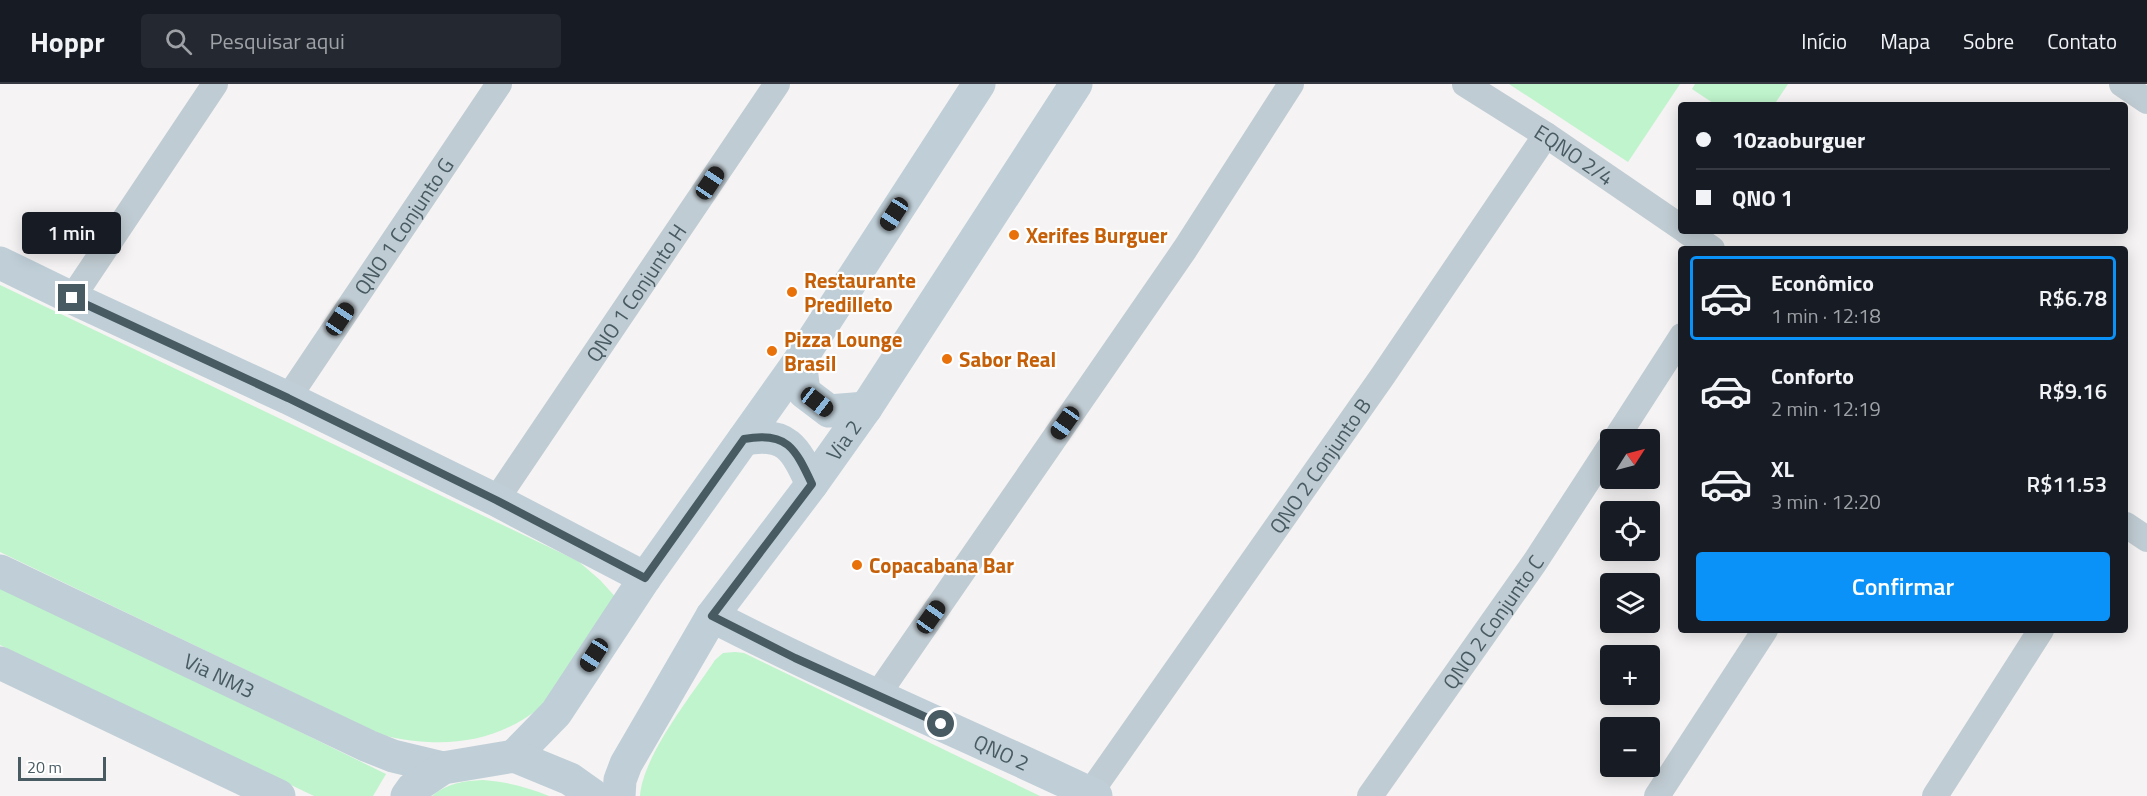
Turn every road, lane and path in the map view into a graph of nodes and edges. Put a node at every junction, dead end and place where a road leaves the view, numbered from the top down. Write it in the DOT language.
graph roads {
  1 [pos="215,84"];
  2 [pos="499,84"];
  3 [pos="777,84"];
  4 [pos="979,84"];
  5 [pos="1077,84"];
  6 [pos="1291,84"];
  7 [pos="1465,84"];
  8 [pos="2122,84"];
  9 [pos="2147,102"];
  10 [pos="1546,135"];
  11 [pos="1678,225"];
  12 [pos="1690,234"];
  13 [pos="1708,246"];
  14 [pos="0,263"];
  15 [pos="72,298"];
  16 [pos="1678,342"];
  17 [pos="800,360"];
  18 [pos="288,398"];
  19 [pos="866,408"];
  20 [pos="1621,429"];
  21 [pos="744,439"];
  22 [pos="1600,462"];
  23 [pos="812,484"];
  24 [pos="496,500"];
  25 [pos="2128,526"];
  26 [pos="2147,539"];
  27 [pos="0,571"];
  28 [pos="645,578"];
  29 [pos="712,616"];
  30 [pos="1763,633"];
  31 [pos="2039,633"];
  32 [pos="0,663"];
  33 [pos="878,694"];
  34 [pos="514,756"];
  35 [pos="443,768"];
  36 [pos="1093,795"];
  37 [pos="279,796"];
  38 [pos="407,796"];
  39 [pos="594,796"];
  40 [pos="619,796"];
  41 [pos="1370,796"];
  42 [pos="1657,796"];
  43 [pos="1935,796"];
  1 -- 15 [label="street"];
  2 -- 18 [label="street, QNO 1 Conjunto G"];
  3 -- 24 [label="street, QNO 1 Conjunto H"];
  4 -- 17 [label="main road"];
  5 -- 19 [label="main road, Via 2"];
  6 -- 33 [label="street"];
  7 -- 10 [label="street, EQNO 2/4"];
  8 -- 9 [label="street"];
  10 -- 11 [label="street, EQNO 2/4"];
  10 -- 36 [label="street, QNO 2 Conjunto B"];
  12 -- 13 [label="street"];
  14 -- 15 [label="main road"];
  15 -- 18 [label="main road"];
  16 -- 20 [label="street"];
  17 -- 19 [label="main road"];
  17 -- 21 [label="main road"];
  18 -- 24 [label="main road"];
  19 -- 23 [label="main road, Via 2"];
  21 -- 23 [label="main road"];
  21 -- 28 [label="main road"];
  22 -- 41 [label="street, QNO 2 Conjunto C"];
  23 -- 29 [label="main road, Via 2"];
  24 -- 28 [label="main road"];
  25 -- 26 [label="street"];
  27 -- 35 [label="main road, Via NM3"];
  28 -- 34 [label="main road"];
  29 -- 33 [label="main road, QNO 2"];
  29 -- 40 [label="main road, Via 2"];
  30 -- 42 [label="street"];
  31 -- 43 [label="street"];
  32 -- 37 [label="main road"];
  33 -- 36 [label="main road, QNO 2"];
  34 -- 35 [label="main road"];
  34 -- 39 [label="main road"];
  35 -- 38 [label="main road"];
}
